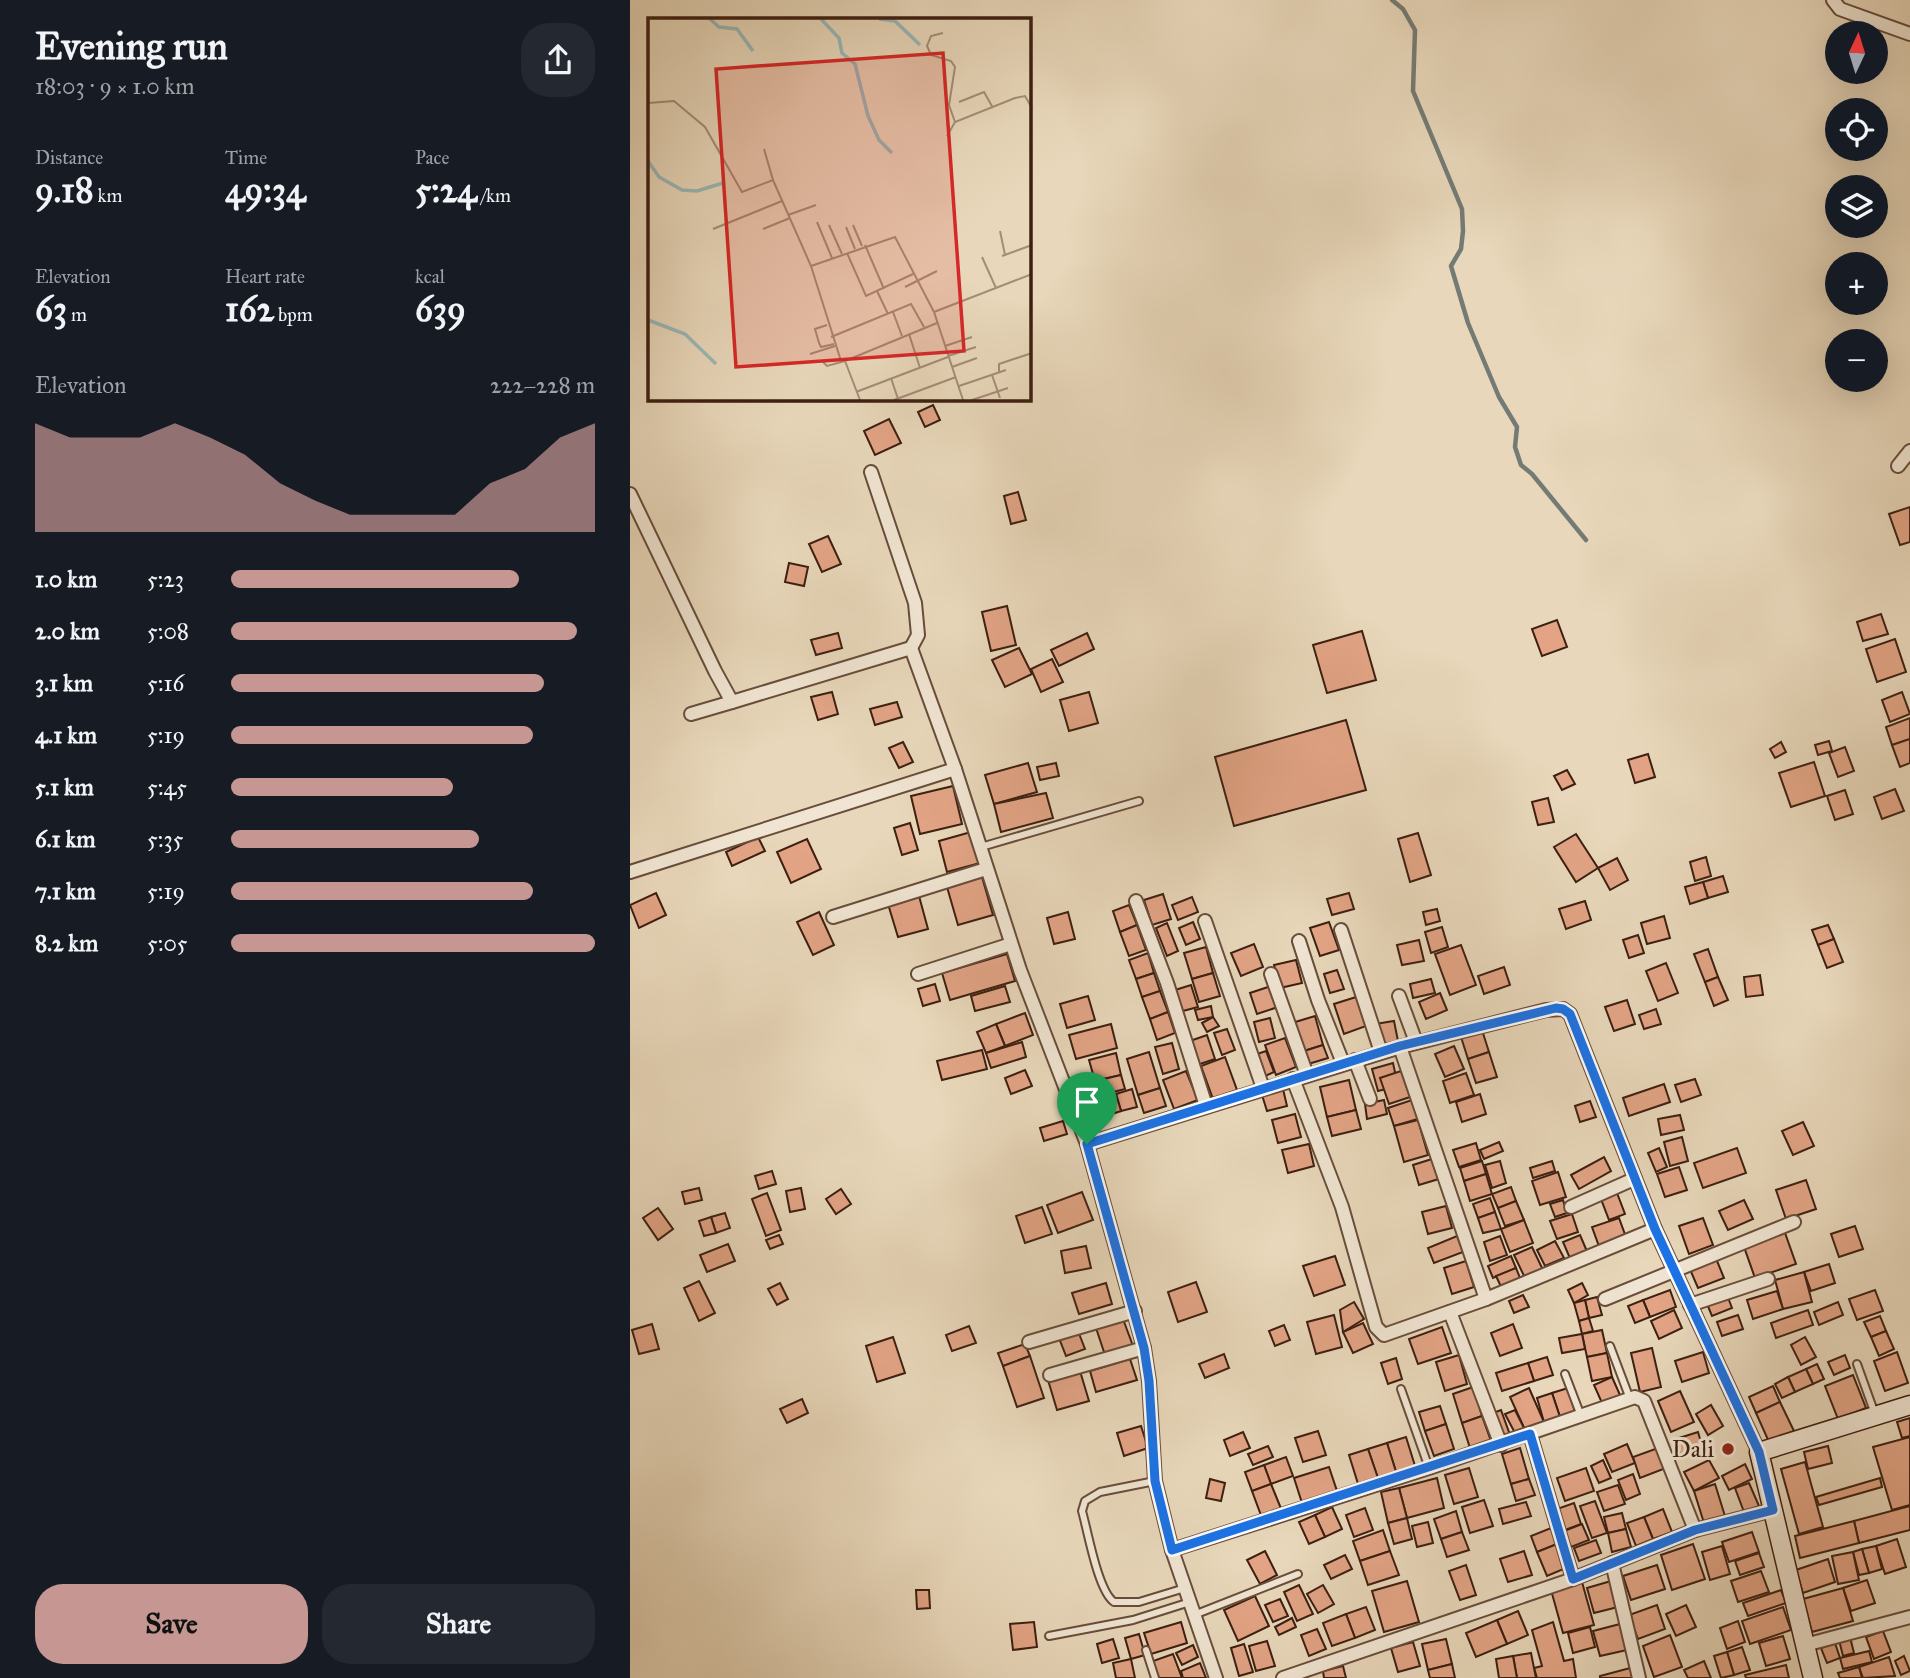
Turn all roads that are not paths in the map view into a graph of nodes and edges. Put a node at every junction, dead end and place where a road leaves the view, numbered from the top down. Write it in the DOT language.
graph roads {
  1 [pos="1833,0"];
  2 [pos="1910,34"];
  3 [pos="1910,451"];
  4 [pos="1898,466"];
  5 [pos="871,472"];
  6 [pos="630,494"];
  7 [pos="911,648"];
  8 [pos="732,702"];
  9 [pos="691,714"];
  10 [pos="956,769"];
  11 [pos="1139,801"];
  12 [pos="981,847"];
  13 [pos="986,869"];
  14 [pos="630,872"];
  15 [pos="1136,901"];
  16 [pos="833,917"];
  17 [pos="1205,921"];
  18 [pos="1341,930"];
  19 [pos="1299,941"];
  20 [pos="1011,944"];
  21 [pos="918,974"];
  22 [pos="1272,974"];
  23 [pos="1399,996"];
  24 [pos="1416,1042"];
  25 [pos="1400,1046"];
  26 [pos="1381,1052"];
  27 [pos="1349,1062"];
  28 [pos="1307,1075"];
  29 [pos="1293,1079"];
  30 [pos="1264,1088"];
  31 [pos="1370,1099"];
  32 [pos="1206,1106"];
  33 [pos="1087,1144"];
  34 [pos="1634,1179"];
  35 [pos="1571,1207"];
  36 [pos="1794,1222"];
  37 [pos="1655,1229"];
  38 [pos="1674,1270"];
  39 [pos="1768,1279"];
  40 [pos="1486,1298"];
  41 [pos="1605,1299"];
  42 [pos="1690,1305"];
  43 [pos="1135,1311"];
  44 [pos="1450,1312"];
  45 [pos="1029,1342"];
  46 [pos="1610,1346"];
  47 [pos="1144,1348"];
  48 [pos="1857,1364"];
  49 [pos="1565,1374"];
  50 [pos="1050,1375"];
  51 [pos="1401,1389"];
  52 [pos="1630,1399"];
  53 [pos="1910,1405"];
  54 [pos="1581,1416"];
  55 [pos="1875,1416"];
  56 [pos="1530,1434"];
  57 [pos="1500,1445"];
  58 [pos="1759,1452"];
  59 [pos="1429,1468"];
  60 [pos="1155,1481"];
  61 [pos="1773,1510"];
  62 [pos="1695,1530"];
  63 [pos="1172,1550"];
  64 [pos="1612,1563"];
  65 [pos="1298,1574"];
  66 [pos="1573,1579"];
  67 [pos="1185,1588"];
  68 [pos="1192,1609"];
  69 [pos="1910,1617"];
  70 [pos="1049,1636"];
  71 [pos="1805,1645"];
  72 [pos="1146,1650"];
  73 [pos="1155,1678"];
  74 [pos="1216,1678"];
  75 [pos="1283,1678"];
  76 [pos="1639,1678"];
  77 [pos="1813,1678"];
  1 -- 2 [label="street"];
  3 -- 4 [label="street"];
  5 -- 7 [label="street"];
  6 -- 8 [label="street"];
  7 -- 8 [label="street"];
  7 -- 10 [label="street"];
  8 -- 9 [label="street"];
  10 -- 12 [label="street"];
  10 -- 14 [label="street"];
  11 -- 12 [label="lane"];
  12 -- 13 [label="street"];
  13 -- 16 [label="street"];
  13 -- 20 [label="street"];
  15 -- 32 [label="street"];
  17 -- 30 [label="street"];
  18 -- 26 [label="street"];
  19 -- 27 [label="street"];
  20 -- 21 [label="street"];
  20 -- 33 [label="street"];
  22 -- 28 [label="street"];
  23 -- 24 [label="street"];
  24 -- 25 [label="street"];
  24 -- 34 [label="street"];
  25 -- 26 [label="street"];
  25 -- 40 [label="street"];
  26 -- 27 [label="street"];
  27 -- 28 [label="street"];
  27 -- 31 [label="street"];
  28 -- 29 [label="street"];
  29 -- 30 [label="street"];
  29 -- 44 [label="street"];
  30 -- 32 [label="street"];
  32 -- 33 [label="street"];
  33 -- 43 [label="street"];
  34 -- 35 [label="street"];
  34 -- 37 [label="street"];
  36 -- 38 [label="street"];
  37 -- 38 [label="street"];
  37 -- 40 [label="street"];
  38 -- 41 [label="street"];
  38 -- 42 [label="street"];
  39 -- 42 [label="street"];
  40 -- 44 [label="street"];
  42 -- 58 [label="street"];
  43 -- 45 [label="street"];
  43 -- 47 [label="street"];
  44 -- 57 [label="street"];
  46 -- 52 [label="lane"];
  47 -- 50 [label="street"];
  47 -- 60 [label="street"];
  48 -- 55 [label="lane"];
  49 -- 54 [label="lane"];
  51 -- 59 [label="lane"];
  52 -- 54 [label="street"];
  52 -- 62 [label="street"];
  53 -- 55 [label="street"];
  54 -- 56 [label="street"];
  55 -- 58 [label="street"];
  56 -- 57 [label="street"];
  56 -- 66 [label="street"];
  57 -- 59 [label="street"];
  58 -- 61 [label="street"];
  59 -- 63 [label="street"];
  60 -- 63 [label="street"];
  60 -- 67 [label="lane"];
  61 -- 62 [label="street"];
  61 -- 71 [label="street"];
  62 -- 64 [label="street"];
  63 -- 67 [label="street"];
  64 -- 66 [label="street"];
  64 -- 76 [label="street"];
  65 -- 68 [label="lane"];
  66 -- 75 [label="street"];
  67 -- 68 [label="street"];
  68 -- 70 [label="lane"];
  68 -- 74 [label="street"];
  69 -- 71 [label="street"];
  71 -- 77 [label="street"];
  72 -- 73 [label="lane"];
}
